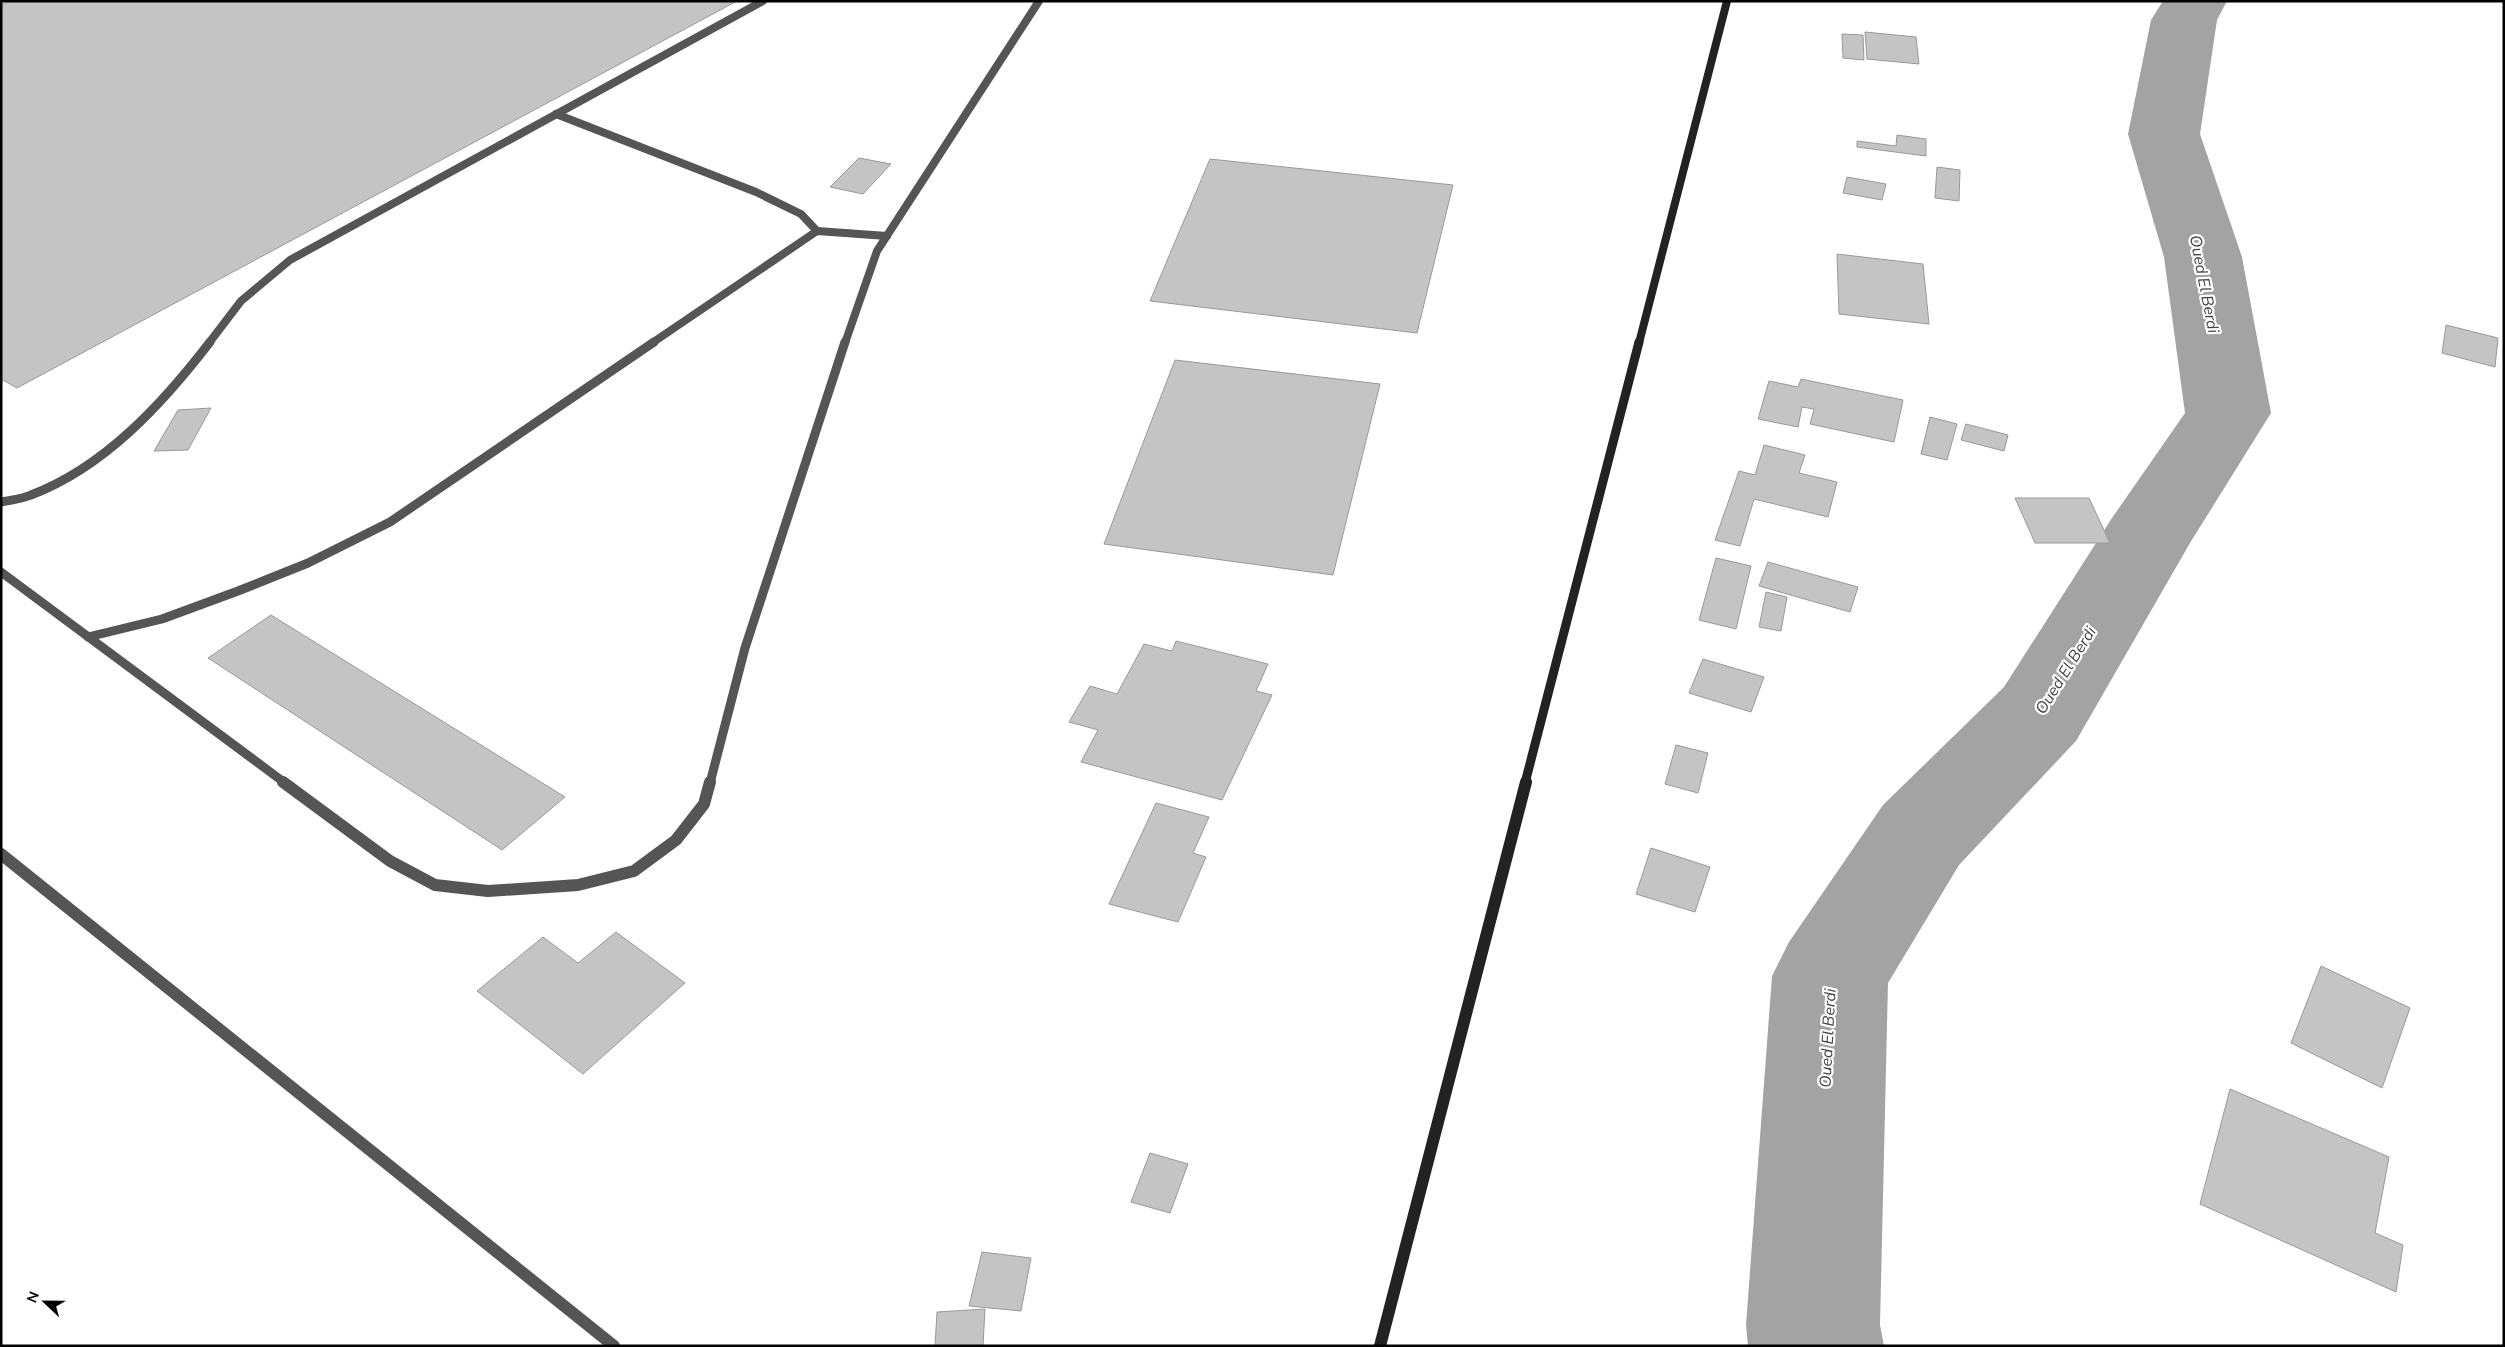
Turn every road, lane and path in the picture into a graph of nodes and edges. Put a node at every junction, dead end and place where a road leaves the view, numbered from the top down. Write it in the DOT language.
graph roads {
  1 [pos="763,1"];
  2 [pos="1039,1"];
  3 [pos="1727,1"];
  4 [pos="556,114"];
  5 [pos="817,231"];
  6 [pos="887,236"];
  7 [pos="1,502"];
  8 [pos="1,572"];
  9 [pos="88,637"];
  10 [pos="1,854"];
  11 [pos="614,1346"];
  12 [pos="1380,1346"];
  1 -- 4 [label="street"];
  2 -- 6 [label="street"];
  3 -- 12 [label="main road"];
  4 -- 5 [label="street"];
  4 -- 7 [label="street"];
  5 -- 6 [label="street"];
  5 -- 9 [label="street"];
  6 -- 9 [label="street"];
  8 -- 9 [label="street"];
  10 -- 11 [label="street"];
}
